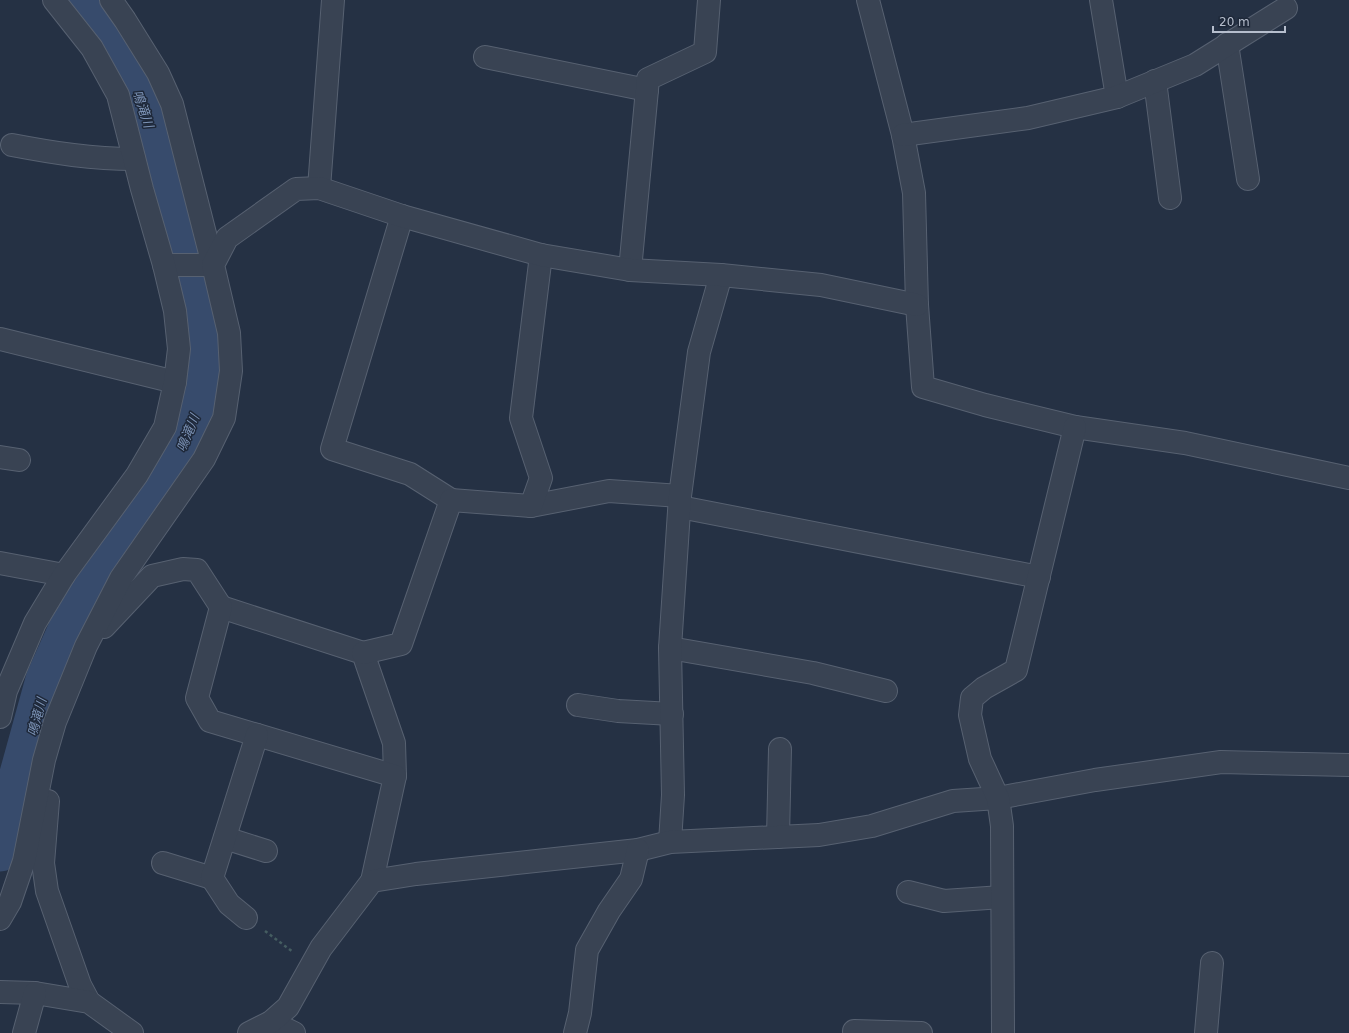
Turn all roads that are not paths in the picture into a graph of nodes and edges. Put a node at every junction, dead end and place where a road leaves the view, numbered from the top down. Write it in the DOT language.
graph roads {
  1 [pos="54,0"];
  2 [pos="111,0"];
  3 [pos="333,0"];
  4 [pos="709,0"];
  5 [pos="868,0"];
  6 [pos="1101,0"];
  7 [pos="1286,8"];
  8 [pos="1228,44"];
  9 [pos="484,57"];
  10 [pos="1155,81"];
  11 [pos="647,90"];
  12 [pos="1117,97"];
  13 [pos="903,135"];
  14 [pos="12,145"];
  15 [pos="134,159"];
  16 [pos="1248,178"];
  17 [pos="319,188"];
  18 [pos="1170,198"];
  19 [pos="402,216"];
  20 [pos="541,255"];
  21 [pos="170,265"];
  22 [pos="208,265"];
  23 [pos="630,270"];
  24 [pos="721,275"];
  25 [pos="917,305"];
  26 [pos="0,339"];
  27 [pos="175,382"];
  28 [pos="1075,427"];
  29 [pos="1349,478"];
  30 [pos="451,500"];
  31 [pos="680,502"];
  32 [pos="531,506"];
  33 [pos="0,563"];
  34 [pos="64,575"];
  35 [pos="1039,577"];
  36 [pos="221,608"];
  37 [pos="86,646"];
  38 [pos="670,648"];
  39 [pos="364,653"];
  40 [pos="886,692"];
  41 [pos="578,705"];
  42 [pos="672,714"];
  43 [pos="0,717"];
  44 [pos="55,722"];
  45 [pos="257,735"];
  46 [pos="780,749"];
  47 [pos="1349,765"];
  48 [pos="395,776"];
  49 [pos="998,798"];
  50 [pos="778,837"];
  51 [pos="225,838"];
  52 [pos="670,842"];
  53 [pos="638,850"];
  54 [pos="266,851"];
  55 [pos="163,863"];
  56 [pos="212,878"];
  57 [pos="372,881"];
  58 [pos="908,892"];
  59 [pos="1002,897"];
  60 [pos="246,918"];
  61 [pos="0,919"];
  62 [pos="1212,963"];
  63 [pos="0,992"];
  64 [pos="36,993"];
  65 [pos="89,1002"];
  66 [pos="271,1022"];
  67 [pos="854,1031"];
  68 [pos="24,1033"];
  69 [pos="132,1033"];
  70 [pos="249,1033"];
  71 [pos="294,1033"];
  72 [pos="575,1033"];
  73 [pos="921,1033"];
  74 [pos="1003,1033"];
  75 [pos="1206,1033"];
  1 -- 15 [label="street"];
  2 -- 22 [label="street"];
  3 -- 17 [label="street"];
  4 -- 11 [label="street"];
  5 -- 13 [label="street"];
  6 -- 12 [label="street"];
  7 -- 8 [label="street"];
  8 -- 10 [label="street"];
  8 -- 16 [label="street"];
  9 -- 11 [label="street"];
  10 -- 12 [label="street"];
  10 -- 18 [label="street"];
  11 -- 23 [label="street"];
  12 -- 13 [label="street"];
  13 -- 25 [label="street"];
  14 -- 15 [label="street"];
  15 -- 21 [label="street"];
  17 -- 19 [label="street"];
  17 -- 22 [label="street"];
  19 -- 20 [label="street"];
  19 -- 30 [label="street"];
  20 -- 23 [label="street"];
  20 -- 32 [label="street"];
  21 -- 22 [label="street"];
  21 -- 27 [label="street"];
  22 -- 37 [label="street"];
  23 -- 24 [label="street"];
  24 -- 25 [label="street"];
  24 -- 31 [label="street"];
  25 -- 28 [label="street"];
  26 -- 27 [label="street"];
  27 -- 34 [label="street"];
  28 -- 29 [label="street"];
  28 -- 35 [label="street"];
  30 -- 32 [label="street"];
  30 -- 39 [label="street"];
  31 -- 32 [label="street"];
  31 -- 35 [label="street"];
  31 -- 38 [label="street"];
  33 -- 34 [label="street"];
  34 -- 43 [label="street"];
  35 -- 49 [label="street"];
  36 -- 37 [label="street"];
  36 -- 39 [label="street"];
  36 -- 45 [label="street"];
  37 -- 44 [label="street"];
  38 -- 40 [label="street"];
  38 -- 42 [label="street"];
  39 -- 48 [label="street"];
  41 -- 42 [label="street"];
  42 -- 52 [label="street"];
  44 -- 61 [label="street"];
  44 -- 65 [label="street"];
  45 -- 48 [label="street"];
  45 -- 51 [label="street"];
  46 -- 50 [label="street"];
  47 -- 49 [label="street"];
  48 -- 57 [label="street"];
  49 -- 50 [label="street"];
  49 -- 59 [label="street"];
  50 -- 52 [label="street"];
  51 -- 54 [label="street"];
  51 -- 56 [label="street"];
  52 -- 53 [label="street"];
  53 -- 57 [label="street"];
  53 -- 72 [label="street"];
  55 -- 56 [label="street"];
  56 -- 60 [label="street"];
  57 -- 66 [label="street"];
  58 -- 59 [label="street"];
  59 -- 74 [label="street"];
  62 -- 75 [label="street"];
  63 -- 64 [label="street"];
  64 -- 65 [label="street"];
  64 -- 68 [label="street"];
  65 -- 69 [label="street"];
  66 -- 70 [label="street"];
  66 -- 71 [label="street"];
  67 -- 73 [label="street"];
}
